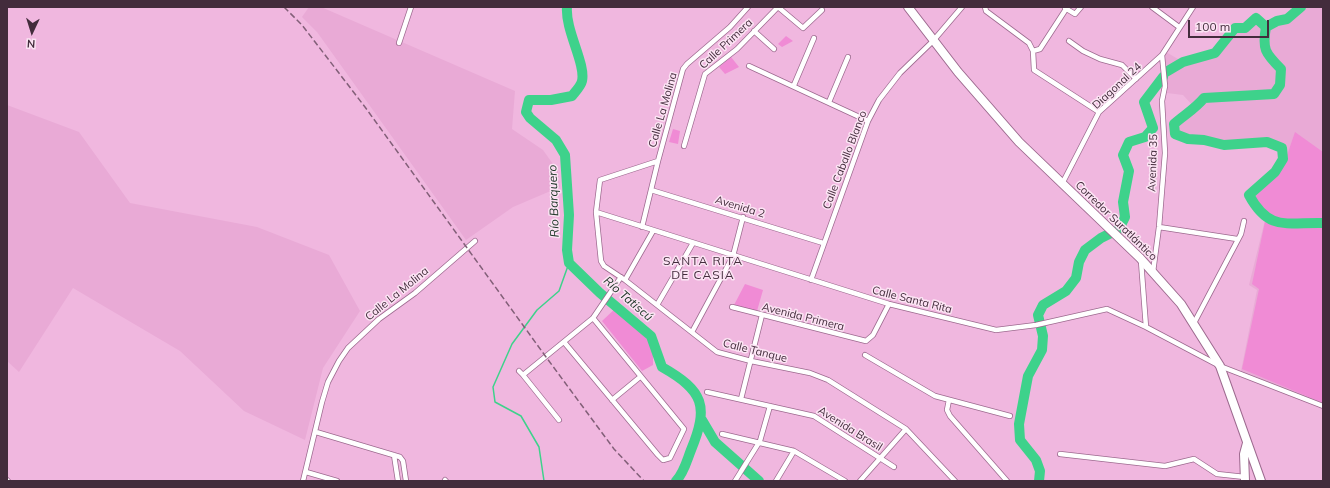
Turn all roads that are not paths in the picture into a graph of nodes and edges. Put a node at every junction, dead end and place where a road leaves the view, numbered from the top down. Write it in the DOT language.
graph roads {
  1 [pos="412,7"];
  2 [pos="748,7"];
  3 [pos="778,7"];
  4 [pos="908,7"];
  5 [pos="962,7"];
  6 [pos="985,7"];
  7 [pos="1080,7"];
  8 [pos="1152,7"];
  9 [pos="1193,7"];
  10 [pos="1065,8"];
  11 [pos="822,10"];
  12 [pos="1180,27"];
  13 [pos="754,31"];
  14 [pos="814,38"];
  15 [pos="934,41"];
  16 [pos="1069,41"];
  17 [pos="399,43"];
  18 [pos="774,48"];
  19 [pos="1033,51"];
  20 [pos="1162,55"];
  21 [pos="848,58"];
  22 [pos="749,66"];
  23 [pos="1136,79"];
  24 [pos="794,85"];
  25 [pos="829,102"];
  26 [pos="1099,112"];
  27 [pos="868,122"];
  28 [pos="684,146"];
  29 [pos="658,161"];
  30 [pos="600,180"];
  31 [pos="1062,184"];
  32 [pos="651,190"];
  33 [pos="596,212"];
  34 [pos="743,217"];
  35 [pos="1244,221"];
  36 [pos="642,227"];
  37 [pos="1159,227"];
  38 [pos="653,231"];
  39 [pos="1237,239"];
  40 [pos="475,241"];
  41 [pos="693,243"];
  42 [pos="823,243"];
  43 [pos="733,256"];
  44 [pos="1140,258"];
  45 [pos="1153,272"];
  46 [pos="623,279"];
  47 [pos="811,280"];
  48 [pos="889,304"];
  49 [pos="657,305"];
  50 [pos="732,308"];
  51 [pos="762,316"];
  52 [pos="592,318"];
  53 [pos="1194,324"];
  54 [pos="1146,327"];
  55 [pos="692,332"];
  56 [pos="564,342"];
  57 [pos="865,355"];
  58 [pos="752,361"];
  59 [pos="1220,366"];
  60 [pos="519,371"];
  61 [pos="523,375"];
  62 [pos="640,377"];
  63 [pos="707,392"];
  64 [pos="741,399"];
  65 [pos="612,400"];
  66 [pos="949,400"];
  67 [pos="770,406"];
  68 [pos="1323,406"];
  69 [pos="1010,416"];
  70 [pos="558,417"];
  71 [pos="906,429"];
  72 [pos="316,432"];
  73 [pos="722,434"];
  74 [pos="760,441"];
  75 [pos="1247,443"];
  76 [pos="794,450"];
  77 [pos="1060,454"];
  78 [pos="394,455"];
  79 [pos="880,458"];
  80 [pos="894,467"];
  81 [pos="306,472"];
  82 [pos="737,479"];
  83 [pos="1245,479"];
  84 [pos="303,481"];
  85 [pos="337,481"];
  86 [pos="398,481"];
  87 [pos="406,481"];
  88 [pos="776,481"];
  89 [pos="845,481"];
  90 [pos="860,481"];
  91 [pos="955,481"];
  92 [pos="1007,481"];
  93 [pos="1261,481"];
  1 -- 17 [label="street"];
  2 -- 29 [label="street, Calle La Molina"];
  3 -- 11 [label="street"];
  3 -- 13 [label="street, Calle Primera"];
  4 -- 15 [label="main road, Corredor Suratlántico"];
  5 -- 15 [label="street, Calle Caballo Blanco"];
  6 -- 19 [label="street"];
  7 -- 10 [label="street"];
  8 -- 12 [label="street"];
  9 -- 12 [label="street, Diagonal 24"];
  10 -- 19 [label="street"];
  12 -- 20 [label="street, Diagonal 24"];
  13 -- 18 [label="street"];
  13 -- 28 [label="street, Calle Primera"];
  14 -- 24 [label="street"];
  15 -- 27 [label="street, Calle Caballo Blanco"];
  15 -- 31 [label="main road, Corredor Suratlántico"];
  16 -- 23 [label="street"];
  19 -- 26 [label="street"];
  20 -- 23 [label="street, Diagonal 24"];
  20 -- 37 [label="street, Avenida 35"];
  21 -- 25 [label="street"];
  22 -- 24 [label="street"];
  23 -- 26 [label="street, Diagonal 24"];
  24 -- 25 [label="street"];
  25 -- 27 [label="street"];
  26 -- 31 [label="street, Diagonal 24"];
  27 -- 42 [label="street, Calle Caballo Blanco"];
  29 -- 30 [label="street, Calle La Molina"];
  29 -- 32 [label="street"];
  30 -- 33 [label="street, Calle Tanque"];
  31 -- 44 [label="main road, Corredor Suratlántico"];
  32 -- 34 [label="street, Avenida 2"];
  32 -- 36 [label="street"];
  33 -- 36 [label="street, Calle Santa Rita"];
  33 -- 46 [label="street, Calle Tanque"];
  34 -- 42 [label="street, Avenida 2"];
  34 -- 43 [label="street"];
  35 -- 39 [label="street"];
  36 -- 38 [label="street, Calle Santa Rita"];
  37 -- 39 [label="street"];
  37 -- 45 [label="street, Avenida 35"];
  38 -- 41 [label="street, Calle Santa Rita"];
  38 -- 46 [label="street"];
  39 -- 53 [label="street"];
  40 -- 72 [label="street, Calle La Molina"];
  41 -- 43 [label="street, Calle Santa Rita"];
  41 -- 49 [label="street"];
  42 -- 47 [label="street, Calle Caballo Blanco"];
  43 -- 47 [label="street, Calle Santa Rita"];
  43 -- 55 [label="street"];
  44 -- 45 [label="main road, Corredor Suratlántico"];
  44 -- 54 [label="street"];
  45 -- 53 [label="main road, Corredor Suratlántico"];
  46 -- 49 [label="street, Calle Tanque"];
  46 -- 52 [label="street"];
  47 -- 48 [label="street, Calle Santa Rita"];
  48 -- 51 [label="street, Avenida Primera"];
  48 -- 54 [label="street, Calle Santa Rita"];
  49 -- 55 [label="street, Calle Tanque"];
  50 -- 51 [label="street, Avenida Primera"];
  51 -- 58 [label="street"];
  52 -- 56 [label="street"];
  52 -- 62 [label="street"];
  53 -- 59 [label="main road, Corredor Suratlántico"];
  54 -- 59 [label="street, Calle Santa Rita"];
  55 -- 58 [label="street, Calle Tanque"];
  56 -- 61 [label="street"];
  56 -- 65 [label="street"];
  57 -- 66 [label="street"];
  58 -- 64 [label="street"];
  58 -- 71 [label="street, Calle Tanque"];
  59 -- 68 [label="street, Calle Santa Rita"];
  59 -- 75 [label="main road, Corredor Suratlántico"];
  60 -- 61 [label="street"];
  61 -- 70 [label="street"];
  62 -- 65 [label="street"];
  62 -- 65 [label="street"];
  63 -- 64 [label="street, Avenida Brasil"];
  64 -- 67 [label="street, Avenida Brasil"];
  66 -- 69 [label="street"];
  66 -- 92 [label="street"];
  67 -- 74 [label="street"];
  67 -- 79 [label="street, Avenida Brasil"];
  71 -- 79 [label="street"];
  71 -- 91 [label="street, Calle Tanque"];
  72 -- 78 [label="street"];
  72 -- 81 [label="street, Calle La Molina"];
  73 -- 74 [label="street"];
  74 -- 76 [label="street"];
  74 -- 82 [label="street"];
  75 -- 83 [label="main road"];
  75 -- 93 [label="main road, Corredor Suratlántico"];
  76 -- 88 [label="street"];
  76 -- 89 [label="street"];
  77 -- 83 [label="street"];
  78 -- 86 [label="street"];
  78 -- 87 [label="street"];
  79 -- 80 [label="street, Avenida Brasil"];
  79 -- 90 [label="street"];
  81 -- 84 [label="street, Calle La Molina"];
  81 -- 85 [label="street"];
}
